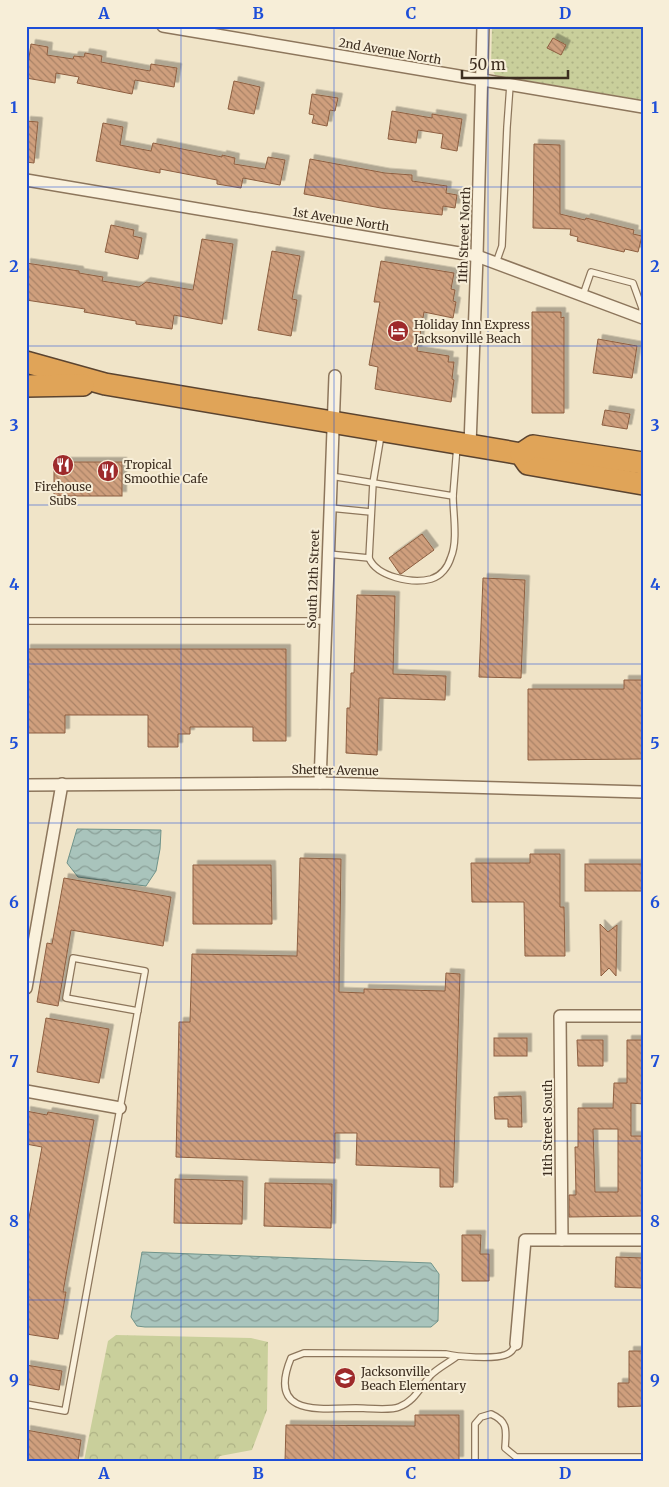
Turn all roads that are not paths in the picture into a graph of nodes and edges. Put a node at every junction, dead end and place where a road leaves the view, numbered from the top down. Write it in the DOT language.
graph roads {
  1 [pos="163,26"];
  2 [pos="483,26"];
  3 [pos="483,80"];
  4 [pos="510,85"];
  5 [pos="643,107"];
  6 [pos="26,180"];
  7 [pos="477,256"];
  8 [pos="496,263"];
  9 [pos="582,295"];
  10 [pos="642,318"];
  11 [pos="26,362"];
  12 [pos="334,376"];
  13 [pos="105,384"];
  14 [pos="26,386"];
  15 [pos="333,422"];
  16 [pos="382,430"];
  17 [pos="463,444"];
  18 [pos="521,454"];
  19 [pos="643,464"];
  20 [pos="331,476"];
  21 [pos="643,476"];
  22 [pos="611,479"];
  23 [pos="372,483"];
  24 [pos="643,484"];
  25 [pos="452,496"];
  26 [pos="330,508"];
  27 [pos="371,512"];
  28 [pos="328,554"];
  29 [pos="369,558"];
  30 [pos="26,622"];
  31 [pos="326,622"];
  32 [pos="320,783"];
  33 [pos="62,784"];
  34 [pos="26,785"];
  35 [pos="643,792"];
  36 [pos="26,988"];
  37 [pos="138,1011"];
  38 [pos="643,1016"];
  39 [pos="26,1090"];
  40 [pos="120,1108"];
  41 [pos="562,1240"];
  42 [pos="643,1240"];
  43 [pos="516,1344"];
  44 [pos="456,1357"];
  45 [pos="26,1404"];
  46 [pos="643,1457"];
  47 [pos="515,1459"];
  48 [pos="475,1461"];
  1 -- 3 [label="street, 2nd Avenue North"];
  2 -- 3 [label="street, 11th Street North"];
  3 -- 4 [label="street, 2nd Avenue North"];
  3 -- 7 [label="street, 11th Street North"];
  4 -- 5 [label="street, 2nd Avenue North"];
  4 -- 8 [label="lane"];
  6 -- 7 [label="street, 1st Avenue North"];
  7 -- 8 [label="street, 1st Avenue North"];
  7 -- 17 [label="street, 11th Street North"];
  8 -- 9 [label="street, 1st Avenue North"];
  9 -- 10 [label="street, 1st Avenue North"];
  9 -- 10 [label="lane"];
  11 -- 13 [label="highway"];
  12 -- 15 [label="street, South 12th Street"];
  13 -- 14 [label="highway"];
  13 -- 15 [label="highway"];
  15 -- 16 [label="highway"];
  15 -- 20 [label="street, South 12th Street"];
  16 -- 17 [label="highway"];
  16 -- 23 [label="lane"];
  17 -- 18 [label="highway"];
  17 -- 25 [label="lane"];
  18 -- 19 [label="highway"];
  18 -- 22 [label="highway"];
  20 -- 23 [label="lane"];
  20 -- 26 [label="street, South 12th Street"];
  21 -- 22 [label="highway"];
  22 -- 24 [label="highway"];
  23 -- 25 [label="lane"];
  23 -- 27 [label="lane"];
  25 -- 29 [label="lane"];
  26 -- 27 [label="lane"];
  26 -- 28 [label="street, South 12th Street"];
  27 -- 29 [label="lane"];
  28 -- 29 [label="lane"];
  28 -- 31 [label="street, South 12th Street"];
  30 -- 31 [label="lane"];
  31 -- 32 [label="street, South 12th Street"];
  32 -- 33 [label="street, Shetter Avenue"];
  32 -- 35 [label="street, Shetter Avenue"];
  33 -- 34 [label="street, Shetter Avenue"];
  33 -- 36 [label="street"];
  37 -- 37 [label="lane"];
  37 -- 40 [label="lane"];
  38 -- 41 [label="street, 11th Street South"];
  39 -- 40 [label="street"];
  40 -- 45 [label="lane"];
  41 -- 42 [label="street"];
  41 -- 43 [label="street"];
  43 -- 44 [label="lane"];
  44 -- 44 [label="lane"];
  46 -- 47 [label="lane"];
  47 -- 48 [label="lane"];
}
